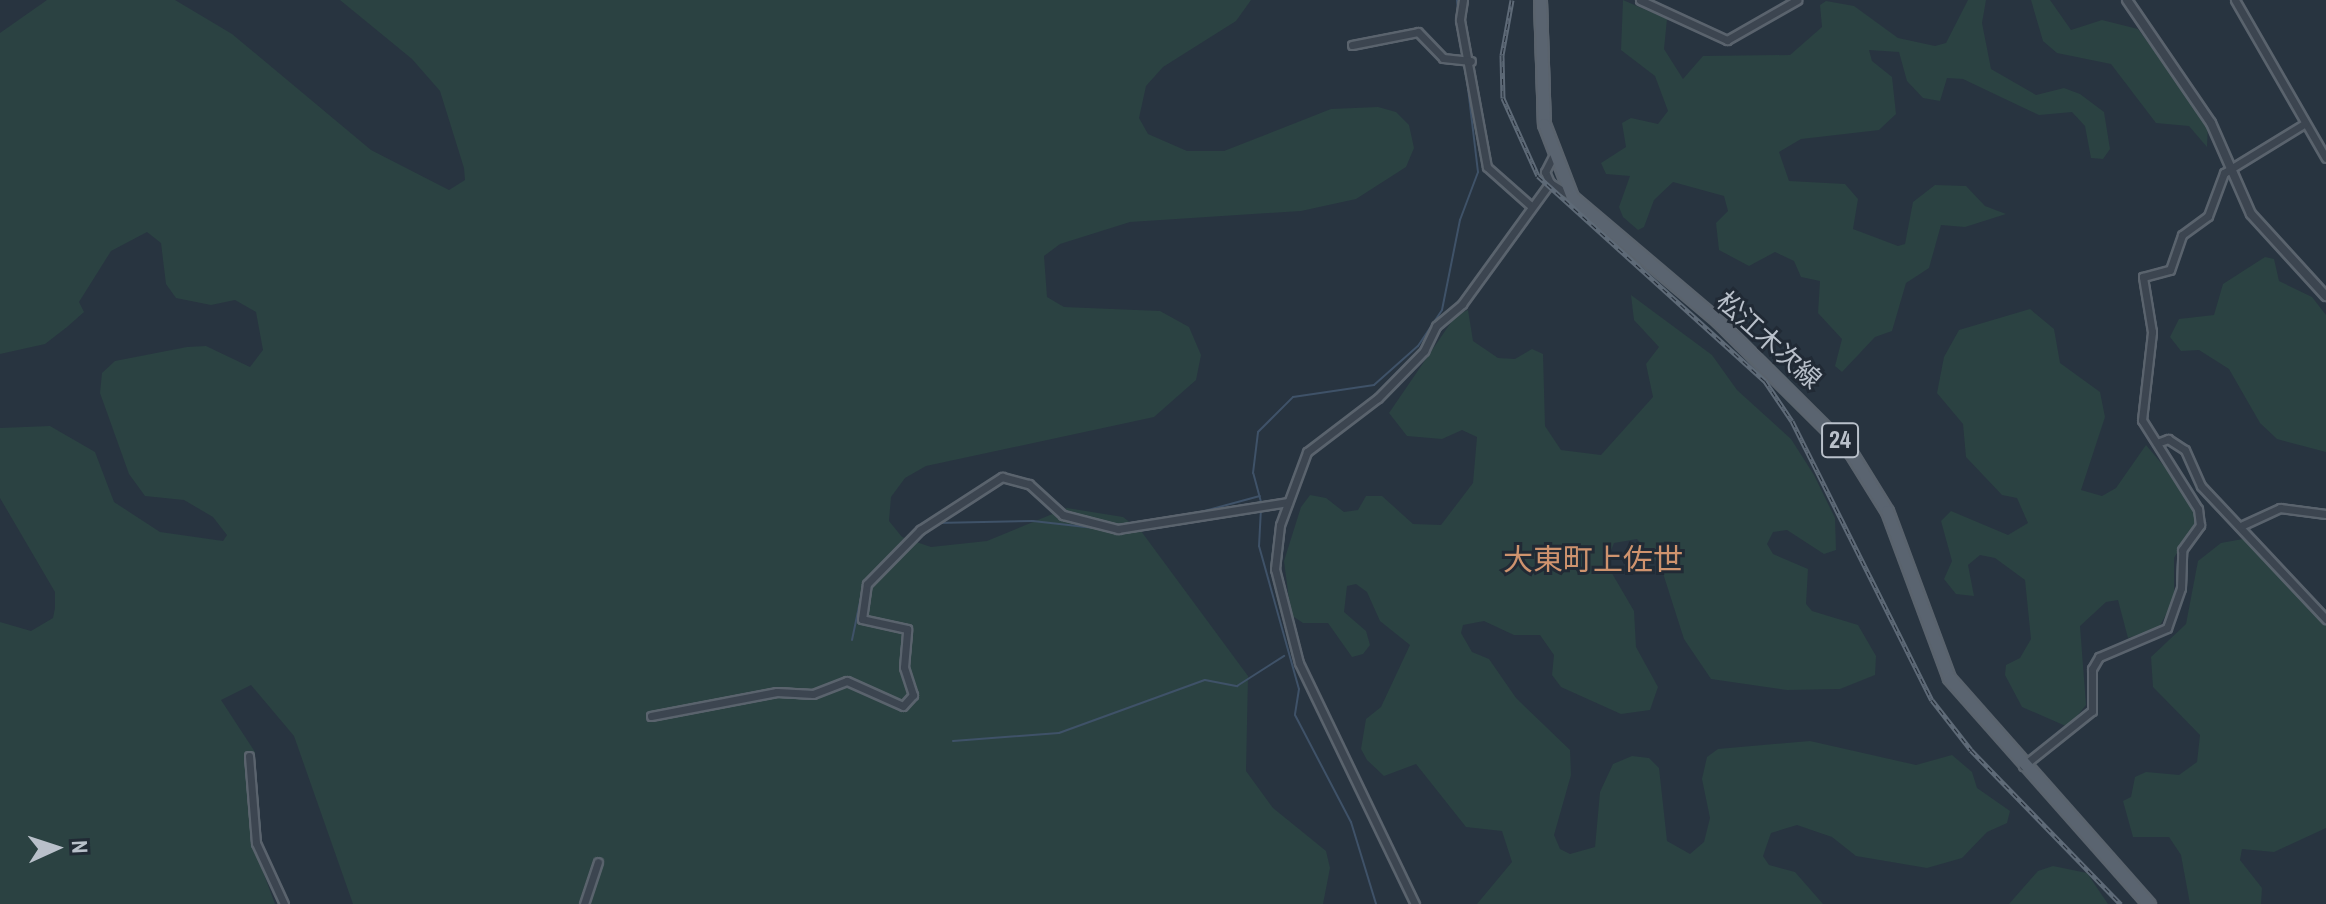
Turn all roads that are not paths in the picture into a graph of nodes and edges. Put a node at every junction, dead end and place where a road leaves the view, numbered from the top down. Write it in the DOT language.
graph roads {
  1 [pos="1463,0"];
  2 [pos="1540,0"];
  3 [pos="1640,0"];
  4 [pos="1797,0"];
  5 [pos="2127,0"];
  6 [pos="2235,0"];
  7 [pos="1352,45"];
  8 [pos="1468,62"];
  9 [pos="2304,124"];
  10 [pos="2314,139"];
  11 [pos="2326,139"];
  12 [pos="1552,158"];
  13 [pos="2326,158"];
  14 [pos="2231,169"];
  15 [pos="1550,183"];
  16 [pos="1572,197"];
  17 [pos="1531,206"];
  18 [pos="2326,296"];
  19 [pos="2157,443"];
  20 [pos="1288,502"];
  21 [pos="2326,514"];
  22 [pos="2243,525"];
  23 [pos="2326,619"];
  24 [pos="651,716"];
  25 [pos="249,756"];
  26 [pos="2022,767"];
  27 [pos="598,862"];
  28 [pos="284,904"];
  29 [pos="584,904"];
  30 [pos="1415,904"];
  31 [pos="2149,904"];
  1 -- 8 [label="street"];
  2 -- 12 [label="main road, 松江木次線 / 24"];
  3 -- 4 [label="street"];
  5 -- 14 [label="street"];
  6 -- 9 [label="street"];
  7 -- 8 [label="street"];
  8 -- 17 [label="street"];
  9 -- 10 [label="street"];
  9 -- 14 [label="street"];
  10 -- 11 [label="street"];
  10 -- 13 [label="street"];
  12 -- 15 [label="street"];
  12 -- 16 [label="main road, 松江木次線 / 24"];
  14 -- 18 [label="street"];
  14 -- 19 [label="street"];
  15 -- 16 [label="street"];
  15 -- 17 [label="street"];
  16 -- 26 [label="main road, 松江木次線 / 24"];
  17 -- 20 [label="street"];
  19 -- 22 [label="street"];
  19 -- 26 [label="street"];
  20 -- 24 [label="street"];
  20 -- 30 [label="street"];
  21 -- 22 [label="street"];
  22 -- 23 [label="street"];
  25 -- 28 [label="street"];
  26 -- 31 [label="main road, 松江木次線 / 24"];
  27 -- 29 [label="street"];
}
